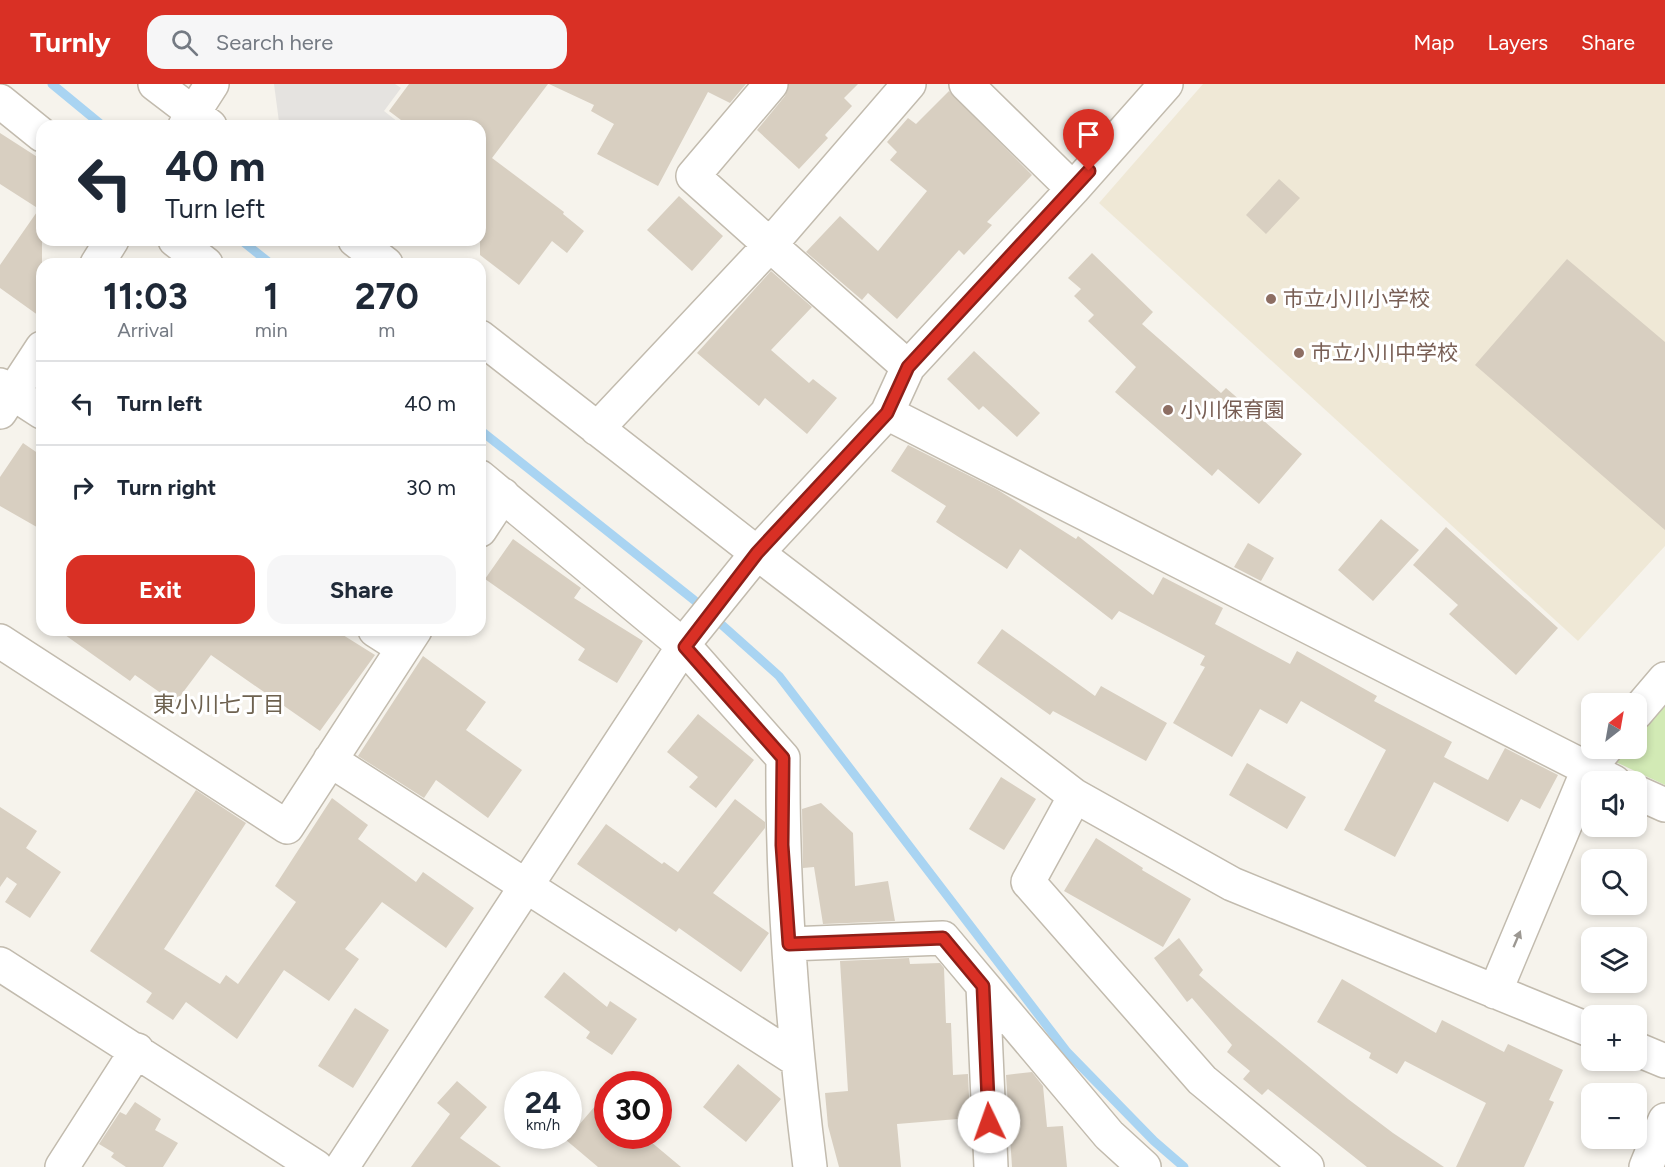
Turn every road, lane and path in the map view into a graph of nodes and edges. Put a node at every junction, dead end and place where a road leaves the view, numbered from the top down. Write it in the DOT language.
graph roads {
  1 [pos="155,84"];
  2 [pos="212,84"];
  3 [pos="771,84"];
  4 [pos="909,84"];
  5 [pos="966,84"];
  6 [pos="1166,84"];
  7 [pos="0,101"];
  8 [pos="194,120"];
  9 [pos="197,120"];
  10 [pos="36,130"];
  11 [pos="1073,189"];
  12 [pos="770,245"];
  13 [pos="183,246"];
  14 [pos="364,246"];
  15 [pos="198,258"];
  16 [pos="378,258"];
  17 [pos="486,342"];
  18 [pos="36,356"];
  19 [pos="908,367"];
  20 [pos="4,397"];
  21 [pos="36,410"];
  22 [pos="887,413"];
  23 [pos="597,429"];
  24 [pos="492,486"];
  25 [pos="486,508"];
  26 [pos="757,553"];
  27 [pos="409,639"];
  28 [pos="0,641"];
  29 [pos="688,642"];
  30 [pos="1665,679"];
  31 [pos="1647,700"];
  32 [pos="330,760"];
  33 [pos="1603,766"];
  34 [pos="1075,796"];
  35 [pos="1647,797"];
  36 [pos="1665,805"];
  37 [pos="527,887"];
  38 [pos="789,944"];
  39 [pos="0,964"];
  40 [pos="983,986"];
  41 [pos="1495,992"];
  42 [pos="1581,1027"];
  43 [pos="137,1050"];
  44 [pos="1647,1054"];
  45 [pos="797,1060"];
  46 [pos="1665,1061"];
  47 [pos="1665,1120"];
  48 [pos="62,1167"];
  49 [pos="316,1167"];
  50 [pos="342,1167"];
  51 [pos="810,1167"];
  52 [pos="991,1167"];
  53 [pos="1144,1167"];
  54 [pos="1307,1167"];
  55 [pos="1647,1167"];
  1 -- 8 [label="street"];
  2 -- 9 [label="street"];
  3 -- 12 [label="street"];
  4 -- 12 [label="street"];
  5 -- 11 [label="street"];
  6 -- 11 [label="street"];
  7 -- 10 [label="street"];
  11 -- 19 [label="street"];
  12 -- 19 [label="street"];
  12 -- 23 [label="street"];
  13 -- 15 [label="street"];
  14 -- 16 [label="street"];
  17 -- 23 [label="street"];
  18 -- 20 [label="street"];
  19 -- 22 [label="street"];
  20 -- 21 [label="street"];
  22 -- 26 [label="street"];
  22 -- 33 [label="street"];
  23 -- 26 [label="street"];
  24 -- 25 [label="street"];
  24 -- 29 [label="street"];
  26 -- 29 [label="street"];
  26 -- 34 [label="street"];
  27 -- 32 [label="street"];
  28 -- 32 [label="street"];
  29 -- 37 [label="street"];
  29 -- 38 [label="street"];
  30 -- 31 [label="street"];
  32 -- 37 [label="street"];
  41 -- 33 [label="street, one-way"];
  34 -- 41 [label="street"];
  34 -- 54 [label="street"];
  35 -- 36 [label="street"];
  37 -- 45 [label="street"];
  37 -- 50 [label="street"];
  38 -- 40 [label="street"];
  38 -- 45 [label="street"];
  39 -- 43 [label="street"];
  40 -- 52 [label="street"];
  40 -- 53 [label="street"];
  41 -- 42 [label="street"];
  43 -- 48 [label="street"];
  43 -- 49 [label="street"];
  44 -- 46 [label="street"];
  45 -- 51 [label="street"];
  47 -- 55 [label="street"];
}
